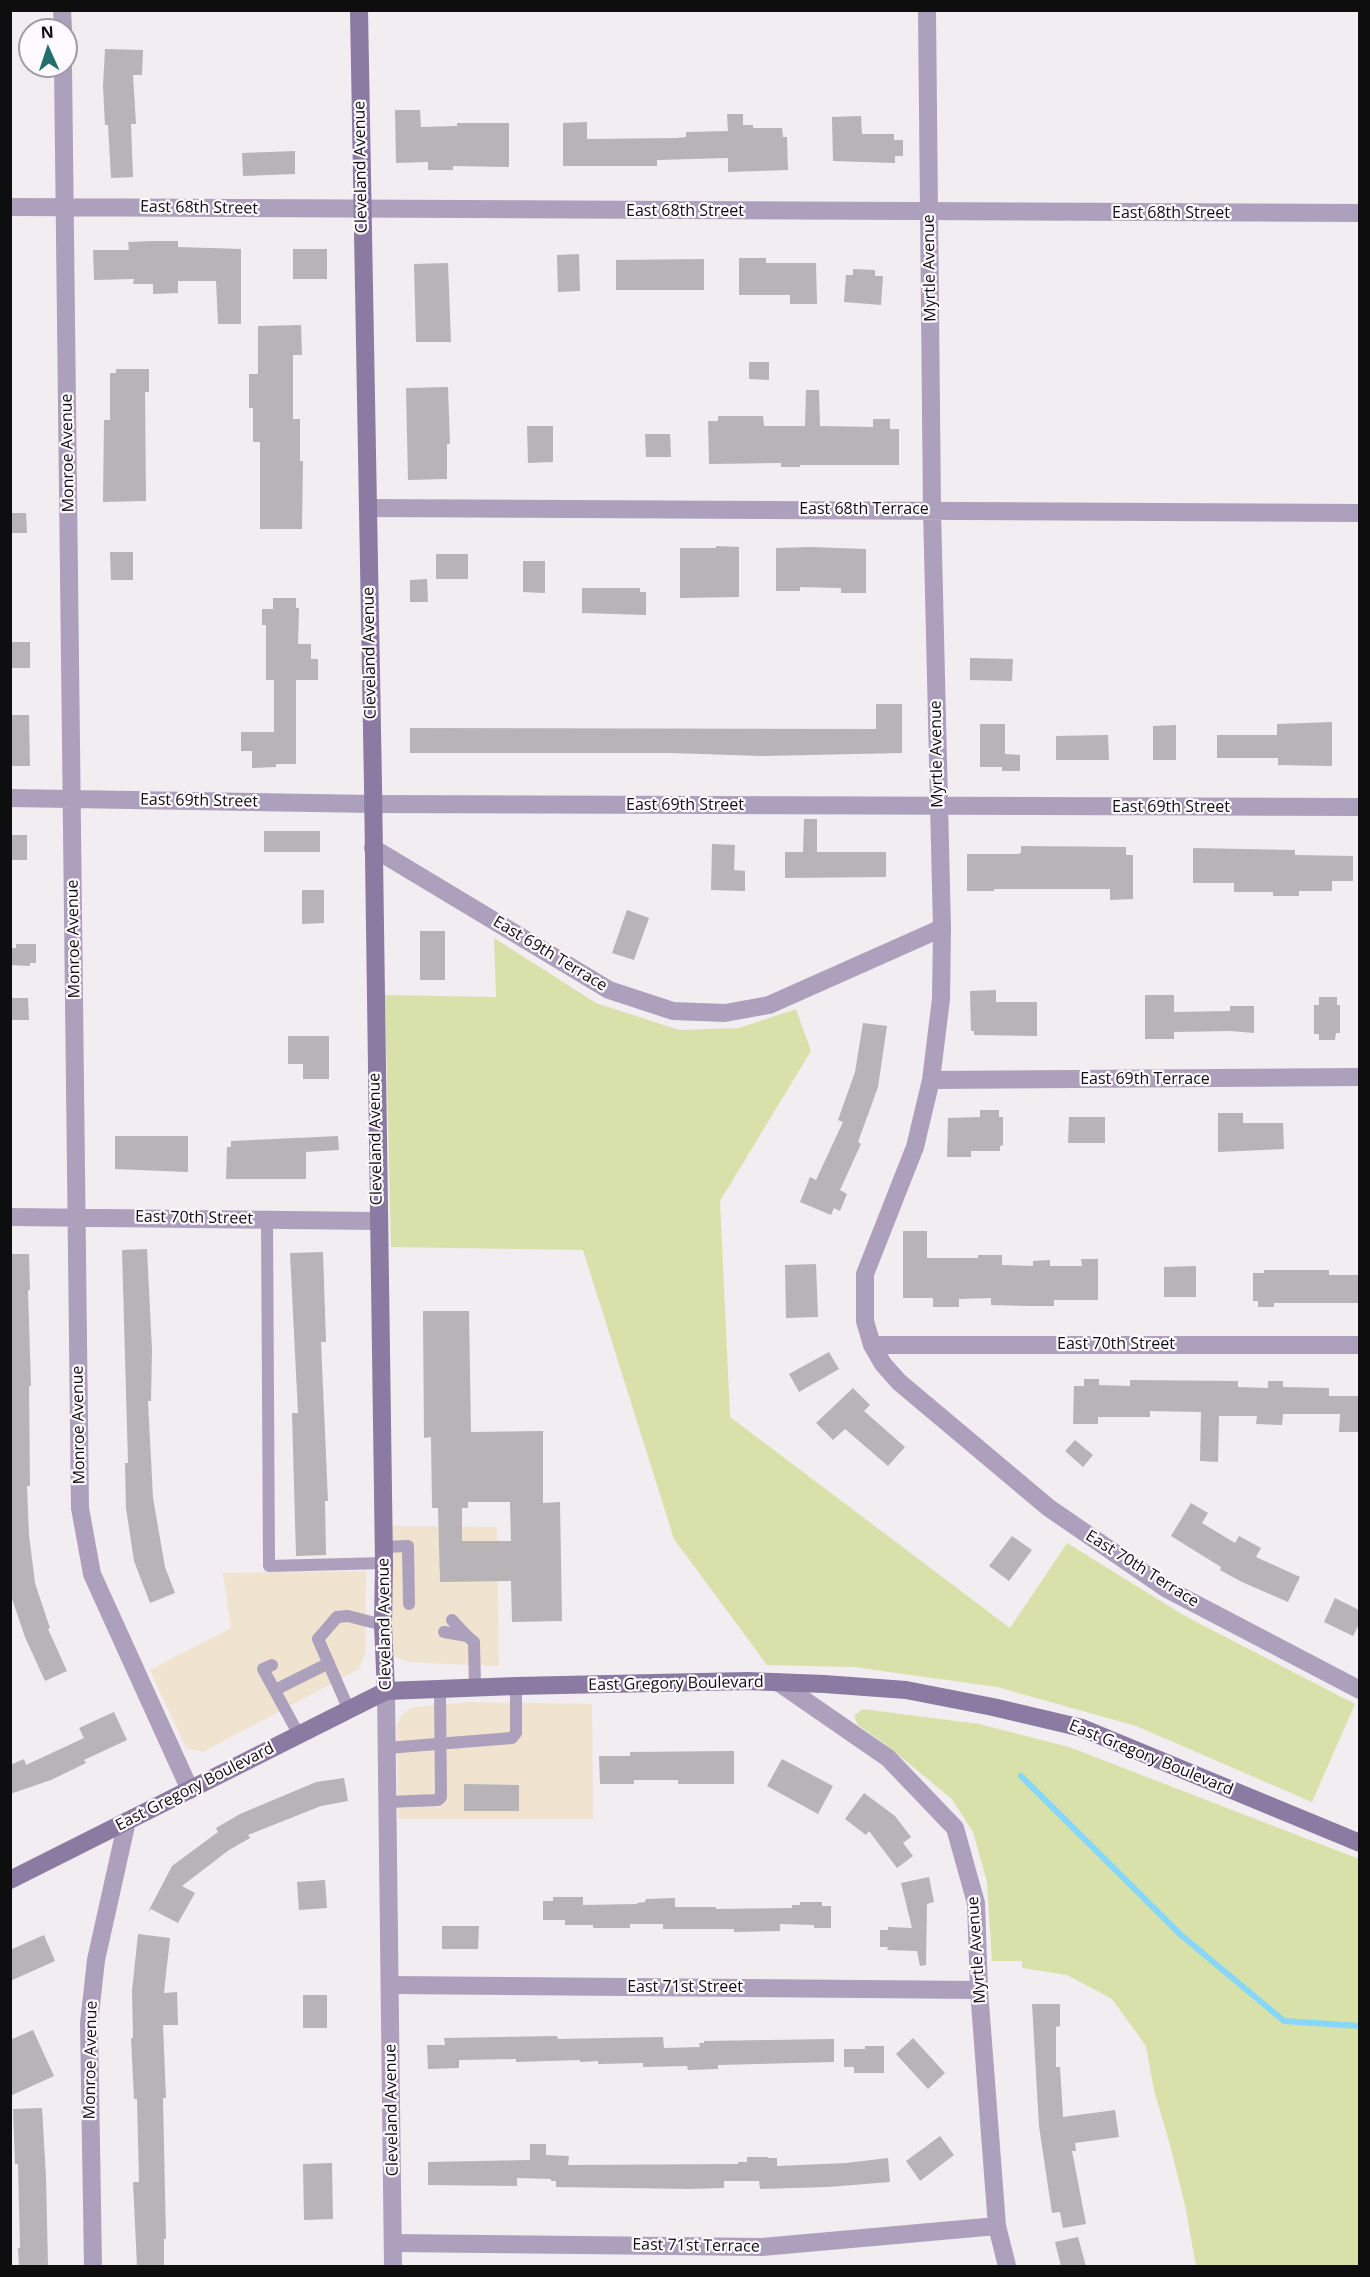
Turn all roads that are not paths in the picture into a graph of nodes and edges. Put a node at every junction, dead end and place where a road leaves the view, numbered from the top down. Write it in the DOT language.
graph roads {
  1 [pos="359,10"];
  2 [pos="927,10"];
  3 [pos="63,78"];
  4 [pos="10,207"];
  5 [pos="65,207"];
  6 [pos="361,210"];
  7 [pos="929,212"];
  8 [pos="1359,213"];
  9 [pos="368,508"];
  10 [pos="932,510"];
  11 [pos="1359,513"];
  12 [pos="10,798"];
  13 [pos="72,798"];
  14 [pos="373,804"];
  15 [pos="938,806"];
  16 [pos="1359,807"];
  17 [pos="373,848"];
  18 [pos="942,928"];
  19 [pos="1359,1077"];
  20 [pos="932,1080"];
  21 [pos="77,1216"];
  22 [pos="10,1217"];
  23 [pos="267,1219"];
  24 [pos="377,1221"];
  25 [pos="872,1345"];
  26 [pos="1359,1345"];
  27 [pos="971,1443"];
  28 [pos="383,1555"];
  29 [pos="409,1605"];
  30 [pos="452,1620"];
  31 [pos="382,1625"];
  32 [pos="444,1632"];
  33 [pos="467,1636"];
  34 [pos="329,1663"];
  35 [pos="272,1665"];
  36 [pos="778,1682"];
  37 [pos="516,1686"];
  38 [pos="475,1688"];
  39 [pos="275,1690"];
  40 [pos="440,1690"];
  41 [pos="1359,1690"];
  42 [pos="386,1691"];
  43 [pos="349,1710"];
  44 [pos="299,1735"];
  45 [pos="441,1743"];
  46 [pos="387,1748"];
  47 [pos="190,1790"];
  48 [pos="387,1802"];
  49 [pos="127,1821"];
  50 [pos="1359,1843"];
  51 [pos="10,1880"];
  52 [pos="390,1985"];
  53 [pos="979,1989"];
  54 [pos="997,2226"];
  55 [pos="393,2242"];
  56 [pos="93,2266"];
  57 [pos="393,2266"];
  58 [pos="1007,2266"];
  1 -- 6 [label="main road, Cleveland Avenue"];
  2 -- 7 [label="street, Myrtle Avenue"];
  3 -- 5 [label="street, Monroe Avenue"];
  4 -- 5 [label="street, East 68th Street"];
  5 -- 6 [label="street, East 68th Street"];
  5 -- 13 [label="street, Monroe Avenue"];
  6 -- 7 [label="street, East 68th Street"];
  6 -- 9 [label="main road, Cleveland Avenue"];
  7 -- 8 [label="street, East 68th Street"];
  7 -- 10 [label="street, Myrtle Avenue"];
  9 -- 10 [label="street, East 68th Terrace"];
  9 -- 14 [label="main road, Cleveland Avenue"];
  10 -- 11 [label="street, East 68th Terrace"];
  10 -- 15 [label="street, Myrtle Avenue"];
  12 -- 13 [label="street, East 69th Street"];
  13 -- 14 [label="street, East 69th Street"];
  13 -- 21 [label="street, Monroe Avenue"];
  14 -- 15 [label="street, East 69th Street"];
  14 -- 17 [label="main road, Cleveland Avenue"];
  15 -- 16 [label="street, East 69th Street"];
  15 -- 18 [label="street, Myrtle Avenue"];
  17 -- 18 [label="street, East 69th Terrace"];
  17 -- 24 [label="main road, Cleveland Avenue"];
  18 -- 20 [label="street, Myrtle Avenue"];
  19 -- 20 [label="street, East 69th Terrace"];
  20 -- 25 [label="street, Myrtle Avenue"];
  21 -- 22 [label="street, East 70th Street"];
  21 -- 23 [label="street, East 70th Street"];
  21 -- 47 [label="street, Monroe Avenue"];
  23 -- 24 [label="street, East 70th Street"];
  23 -- 28 [label="lane"];
  24 -- 28 [label="main road, Cleveland Avenue"];
  25 -- 26 [label="street, East 70th Street"];
  25 -- 27 [label="street, Myrtle Avenue"];
  27 -- 41 [label="street, East 70th Terrace"];
  28 -- 29 [label="lane"];
  28 -- 31 [label="main road, Cleveland Avenue"];
  30 -- 33 [label="lane"];
  31 -- 34 [label="lane"];
  31 -- 42 [label="main road, Cleveland Avenue"];
  32 -- 33 [label="lane"];
  33 -- 38 [label="lane"];
  34 -- 39 [label="lane"];
  34 -- 43 [label="lane"];
  35 -- 39 [label="lane"];
  36 -- 37 [label="main road, East Gregory Boulevard"];
  36 -- 50 [label="main road, East Gregory Boulevard"];
  36 -- 53 [label="street, Myrtle Avenue"];
  37 -- 38 [label="main road, East Gregory Boulevard"];
  37 -- 45 [label="lane"];
  38 -- 40 [label="main road, East Gregory Boulevard"];
  39 -- 44 [label="lane"];
  40 -- 42 [label="main road, East Gregory Boulevard"];
  40 -- 45 [label="lane"];
  42 -- 43 [label="main road, East Gregory Boulevard"];
  42 -- 46 [label="street, Cleveland Avenue"];
  43 -- 44 [label="main road, East Gregory Boulevard"];
  44 -- 47 [label="main road, East Gregory Boulevard"];
  45 -- 46 [label="lane"];
  45 -- 48 [label="lane"];
  46 -- 48 [label="street, Cleveland Avenue"];
  47 -- 49 [label="main road, East Gregory Boulevard"];
  48 -- 52 [label="street, Cleveland Avenue"];
  49 -- 51 [label="main road, East Gregory Boulevard"];
  49 -- 56 [label="street, Monroe Avenue"];
  52 -- 53 [label="street, East 71st Street"];
  52 -- 55 [label="street, Cleveland Avenue"];
  53 -- 54 [label="street, Myrtle Avenue"];
  54 -- 55 [label="street, East 71st Terrace"];
  54 -- 58 [label="street, Myrtle Avenue"];
  55 -- 57 [label="street, Cleveland Avenue"];
}
